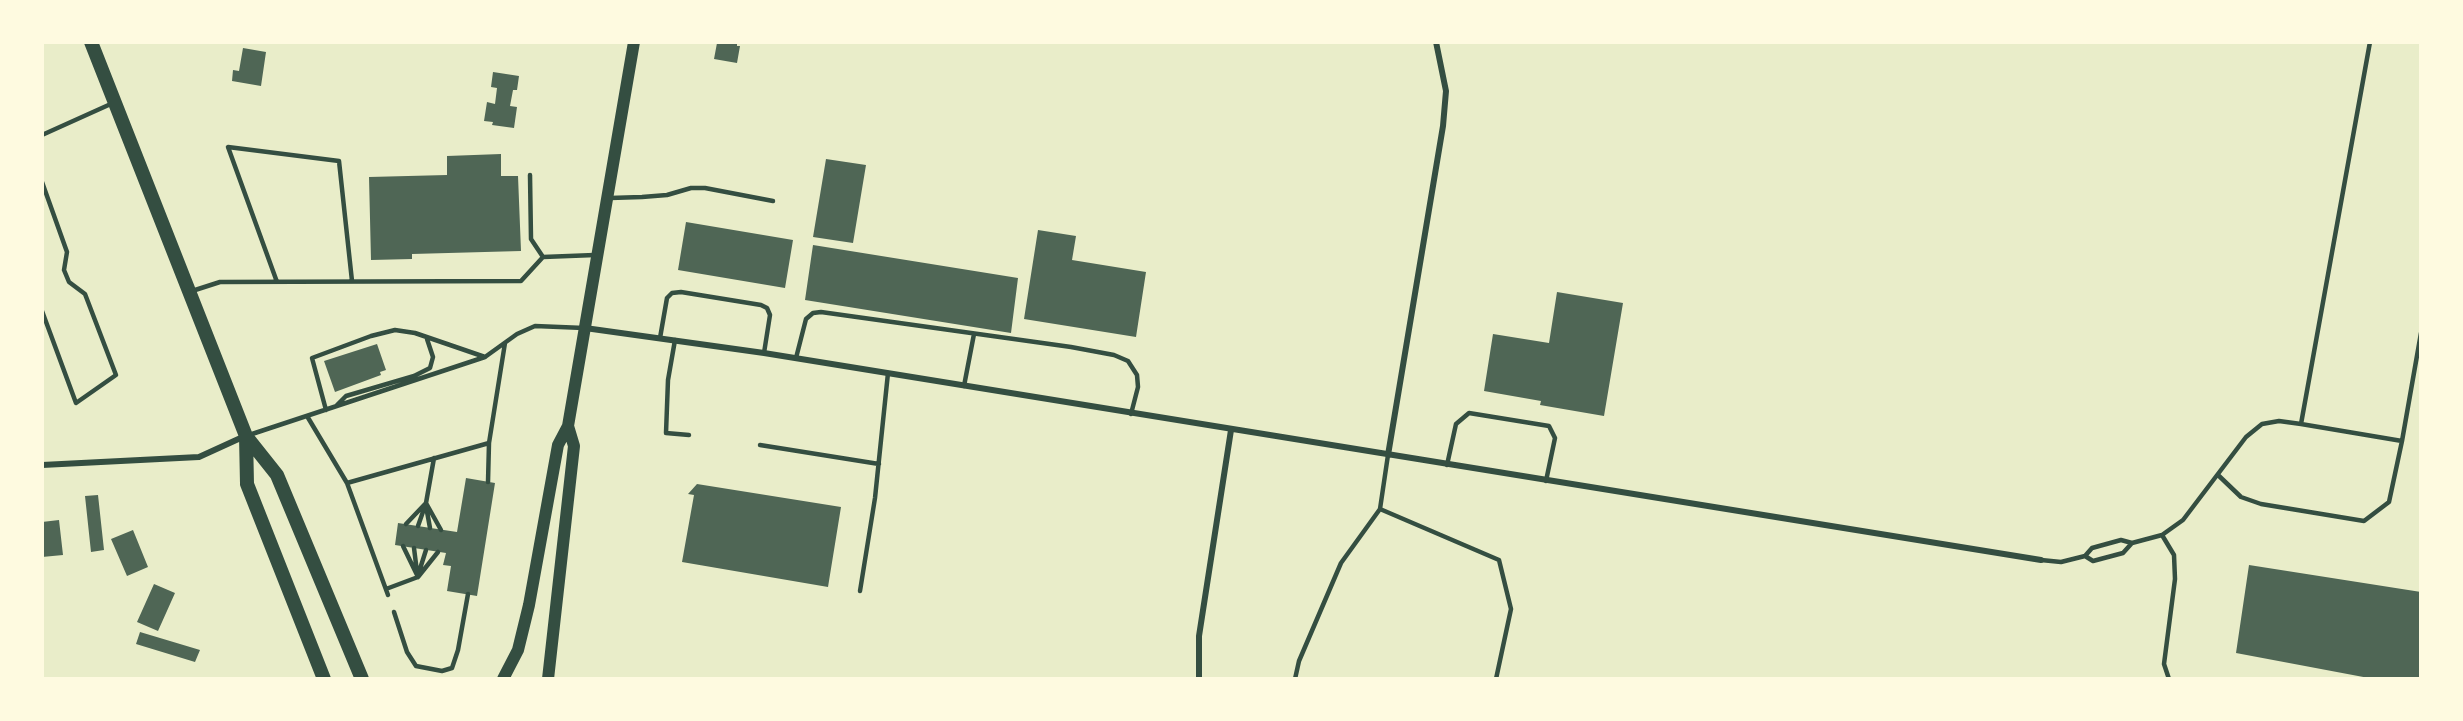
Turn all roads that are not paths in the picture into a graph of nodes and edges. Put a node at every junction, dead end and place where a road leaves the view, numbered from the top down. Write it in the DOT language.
graph roads {
  1 [pos="91,42"];
  2 [pos="633,42"];
  3 [pos="1436,42"];
  4 [pos="2370,42"];
  5 [pos="115,102"];
  6 [pos="42,135"];
  7 [pos="530,175"];
  8 [pos="42,182"];
  9 [pos="607,198"];
  10 [pos="773,201"];
  11 [pos="597,255"];
  12 [pos="543,257"];
  13 [pos="352,281"];
  14 [pos="277,282"];
  15 [pos="190,292"];
  16 [pos="42,312"];
  17 [pos="585,328"];
  18 [pos="2421,333"];
  19 [pos="974,334"];
  20 [pos="660,338"];
  21 [pos="427,339"];
  22 [pos="675,340"];
  23 [pos="505,343"];
  24 [pos="764,353"];
  25 [pos="485,357"];
  26 [pos="796,358"];
  27 [pos="888,373"];
  28 [pos="964,386"];
  29 [pos="335,407"];
  30 [pos="326,410"];
  31 [pos="1131,414"];
  32 [pos="307,416"];
  33 [pos="2301,424"];
  34 [pos="568,426"];
  35 [pos="1231,430"];
  36 [pos="689,435"];
  37 [pos="246,436"];
  38 [pos="2402,441"];
  39 [pos="489,443"];
  40 [pos="760,445"];
  41 [pos="1388,455"];
  42 [pos="434,458"];
  43 [pos="42,464"];
  44 [pos="879,464"];
  45 [pos="1447,465"];
  46 [pos="2218,475"];
  47 [pos="1546,481"];
  48 [pos="488,482"];
  49 [pos="347,483"];
  50 [pos="426,503"];
  51 [pos="1380,509"];
  52 [pos="406,524"];
  53 [pos="418,526"];
  54 [pos="430,528"];
  55 [pos="441,530"];
  56 [pos="2162,535"];
  57 [pos="2132,543"];
  58 [pos="403,546"];
  59 [pos="414,548"];
  60 [pos="426,550"];
  61 [pos="438,552"];
  62 [pos="2085,556"];
  63 [pos="2041,560"];
  64 [pos="418,577"];
  65 [pos="860,591"];
  66 [pos="468,594"];
  67 [pos="394,612"];
  68 [pos="324,679"];
  69 [pos="362,679"];
  70 [pos="503,679"];
  71 [pos="548,679"];
  72 [pos="1199,679"];
  73 [pos="1295,679"];
  74 [pos="1496,679"];
  75 [pos="2169,679"];
  1 -- 5 [label="main road"];
  2 -- 9 [label="main road"];
  3 -- 41 [label="street"];
  4 -- 33 [label="lane"];
  5 -- 6 [label="lane"];
  5 -- 15 [label="main road"];
  7 -- 12 [label="lane"];
  8 -- 16 [label="lane"];
  9 -- 10 [label="lane"];
  9 -- 11 [label="main road"];
  11 -- 12 [label="lane"];
  11 -- 17 [label="main road"];
  12 -- 13 [label="lane"];
  13 -- 14 [label="lane"];
  13 -- 14 [label="lane"];
  14 -- 15 [label="lane"];
  15 -- 37 [label="main road"];
  17 -- 20 [label="street"];
  17 -- 23 [label="lane"];
  17 -- 34 [label="main road"];
  18 -- 38 [label="lane"];
  19 -- 26 [label="lane"];
  19 -- 28 [label="lane"];
  19 -- 31 [label="lane"];
  20 -- 22 [label="street"];
  20 -- 24 [label="lane"];
  21 -- 25 [label="lane"];
  21 -- 29 [label="lane"];
  21 -- 30 [label="lane"];
  22 -- 24 [label="street"];
  22 -- 36 [label="lane"];
  23 -- 25 [label="lane"];
  23 -- 39 [label="lane"];
  24 -- 26 [label="street"];
  25 -- 29 [label="lane"];
  26 -- 27 [label="street"];
  27 -- 28 [label="street"];
  27 -- 44 [label="lane"];
  28 -- 31 [label="street"];
  29 -- 30 [label="lane"];
  30 -- 32 [label="lane"];
  31 -- 35 [label="street"];
  32 -- 37 [label="lane"];
  32 -- 49 [label="lane"];
  33 -- 38 [label="lane"];
  33 -- 46 [label="lane"];
  34 -- 70 [label="main road"];
  34 -- 71 [label="main road"];
  35 -- 41 [label="street"];
  35 -- 72 [label="street"];
  37 -- 43 [label="street"];
  37 -- 68 [label="main road"];
  37 -- 69 [label="main road"];
  38 -- 46 [label="lane"];
  39 -- 42 [label="lane"];
  39 -- 48 [label="lane"];
  40 -- 44 [label="lane"];
  41 -- 45 [label="street"];
  41 -- 51 [label="lane"];
  42 -- 49 [label="lane"];
  42 -- 50 [label="lane"];
  44 -- 65 [label="lane"];
  45 -- 47 [label="street"];
  45 -- 47 [label="lane"];
  46 -- 56 [label="lane"];
  47 -- 63 [label="street"];
  49 -- 64 [label="lane"];
  50 -- 52 [label="lane"];
  50 -- 53 [label="lane"];
  50 -- 54 [label="lane"];
  50 -- 55 [label="lane"];
  51 -- 73 [label="lane"];
  51 -- 74 [label="lane"];
  56 -- 57 [label="lane"];
  56 -- 75 [label="lane"];
  57 -- 62 [label="lane"];
  57 -- 62 [label="lane"];
  58 -- 64 [label="lane"];
  59 -- 64 [label="lane"];
  60 -- 64 [label="lane"];
  61 -- 64 [label="lane"];
  62 -- 63 [label="lane"];
  66 -- 67 [label="lane"];
}
